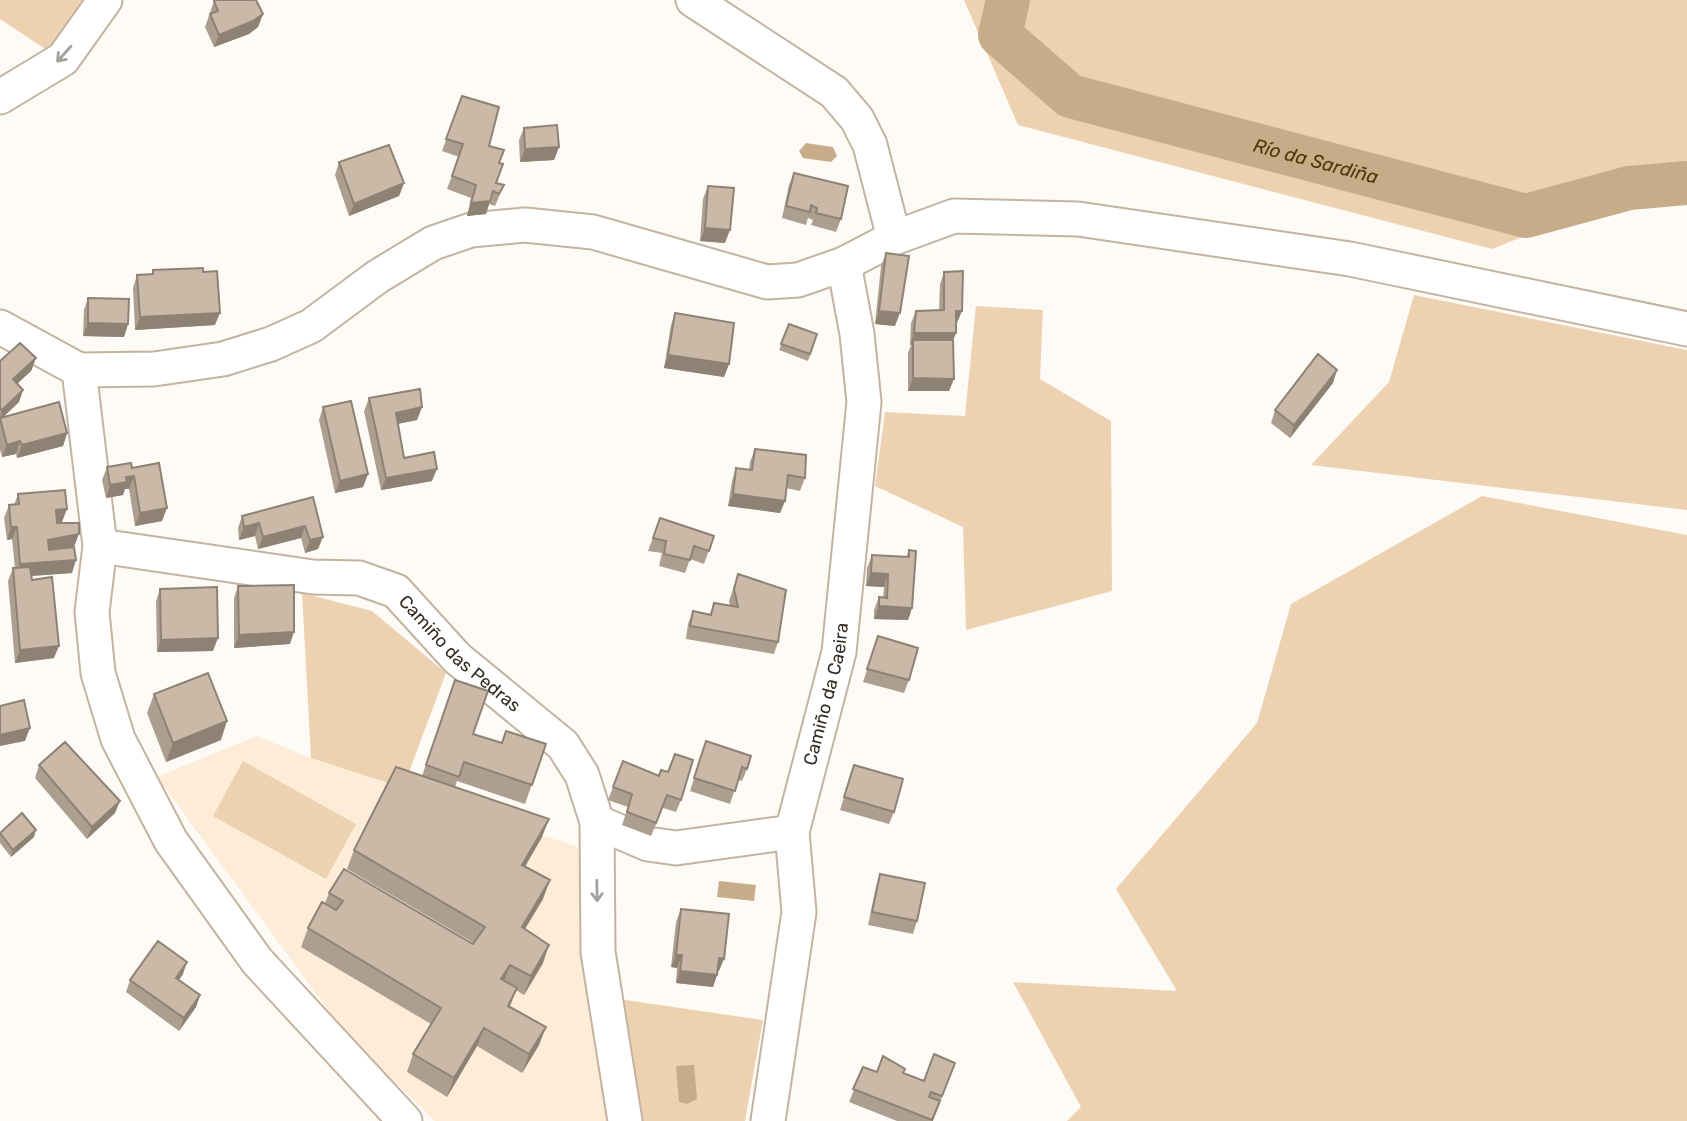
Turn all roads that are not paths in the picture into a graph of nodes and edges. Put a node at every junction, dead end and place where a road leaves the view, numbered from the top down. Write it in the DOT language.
graph roads {
  1 [pos="105,0"];
  2 [pos="693,0"];
  3 [pos="0,97"];
  4 [pos="894,237"];
  5 [pos="844,264"];
  6 [pos="0,327"];
  7 [pos="1687,329"];
  8 [pos="79,370"];
  9 [pos="100,546"];
  10 [pos="597,822"];
  11 [pos="792,832"];
  12 [pos="405,1121"];
  13 [pos="625,1121"];
  14 [pos="768,1121"];
  1 -- 3 [label="street, one-way"];
  2 -- 4 [label="street"];
  4 -- 5 [label="street"];
  4 -- 7 [label="street"];
  5 -- 8 [label="street"];
  5 -- 11 [label="street, Camiño da Caeira"];
  6 -- 8 [label="street"];
  8 -- 9 [label="street"];
  9 -- 10 [label="street, Camiño das Pedras"];
  9 -- 12 [label="street"];
  10 -- 11 [label="street"];
  10 -- 13 [label="street, Camiño das Pedras, one-way"];
  11 -- 14 [label="street, Camiño da Caeira"];
}
